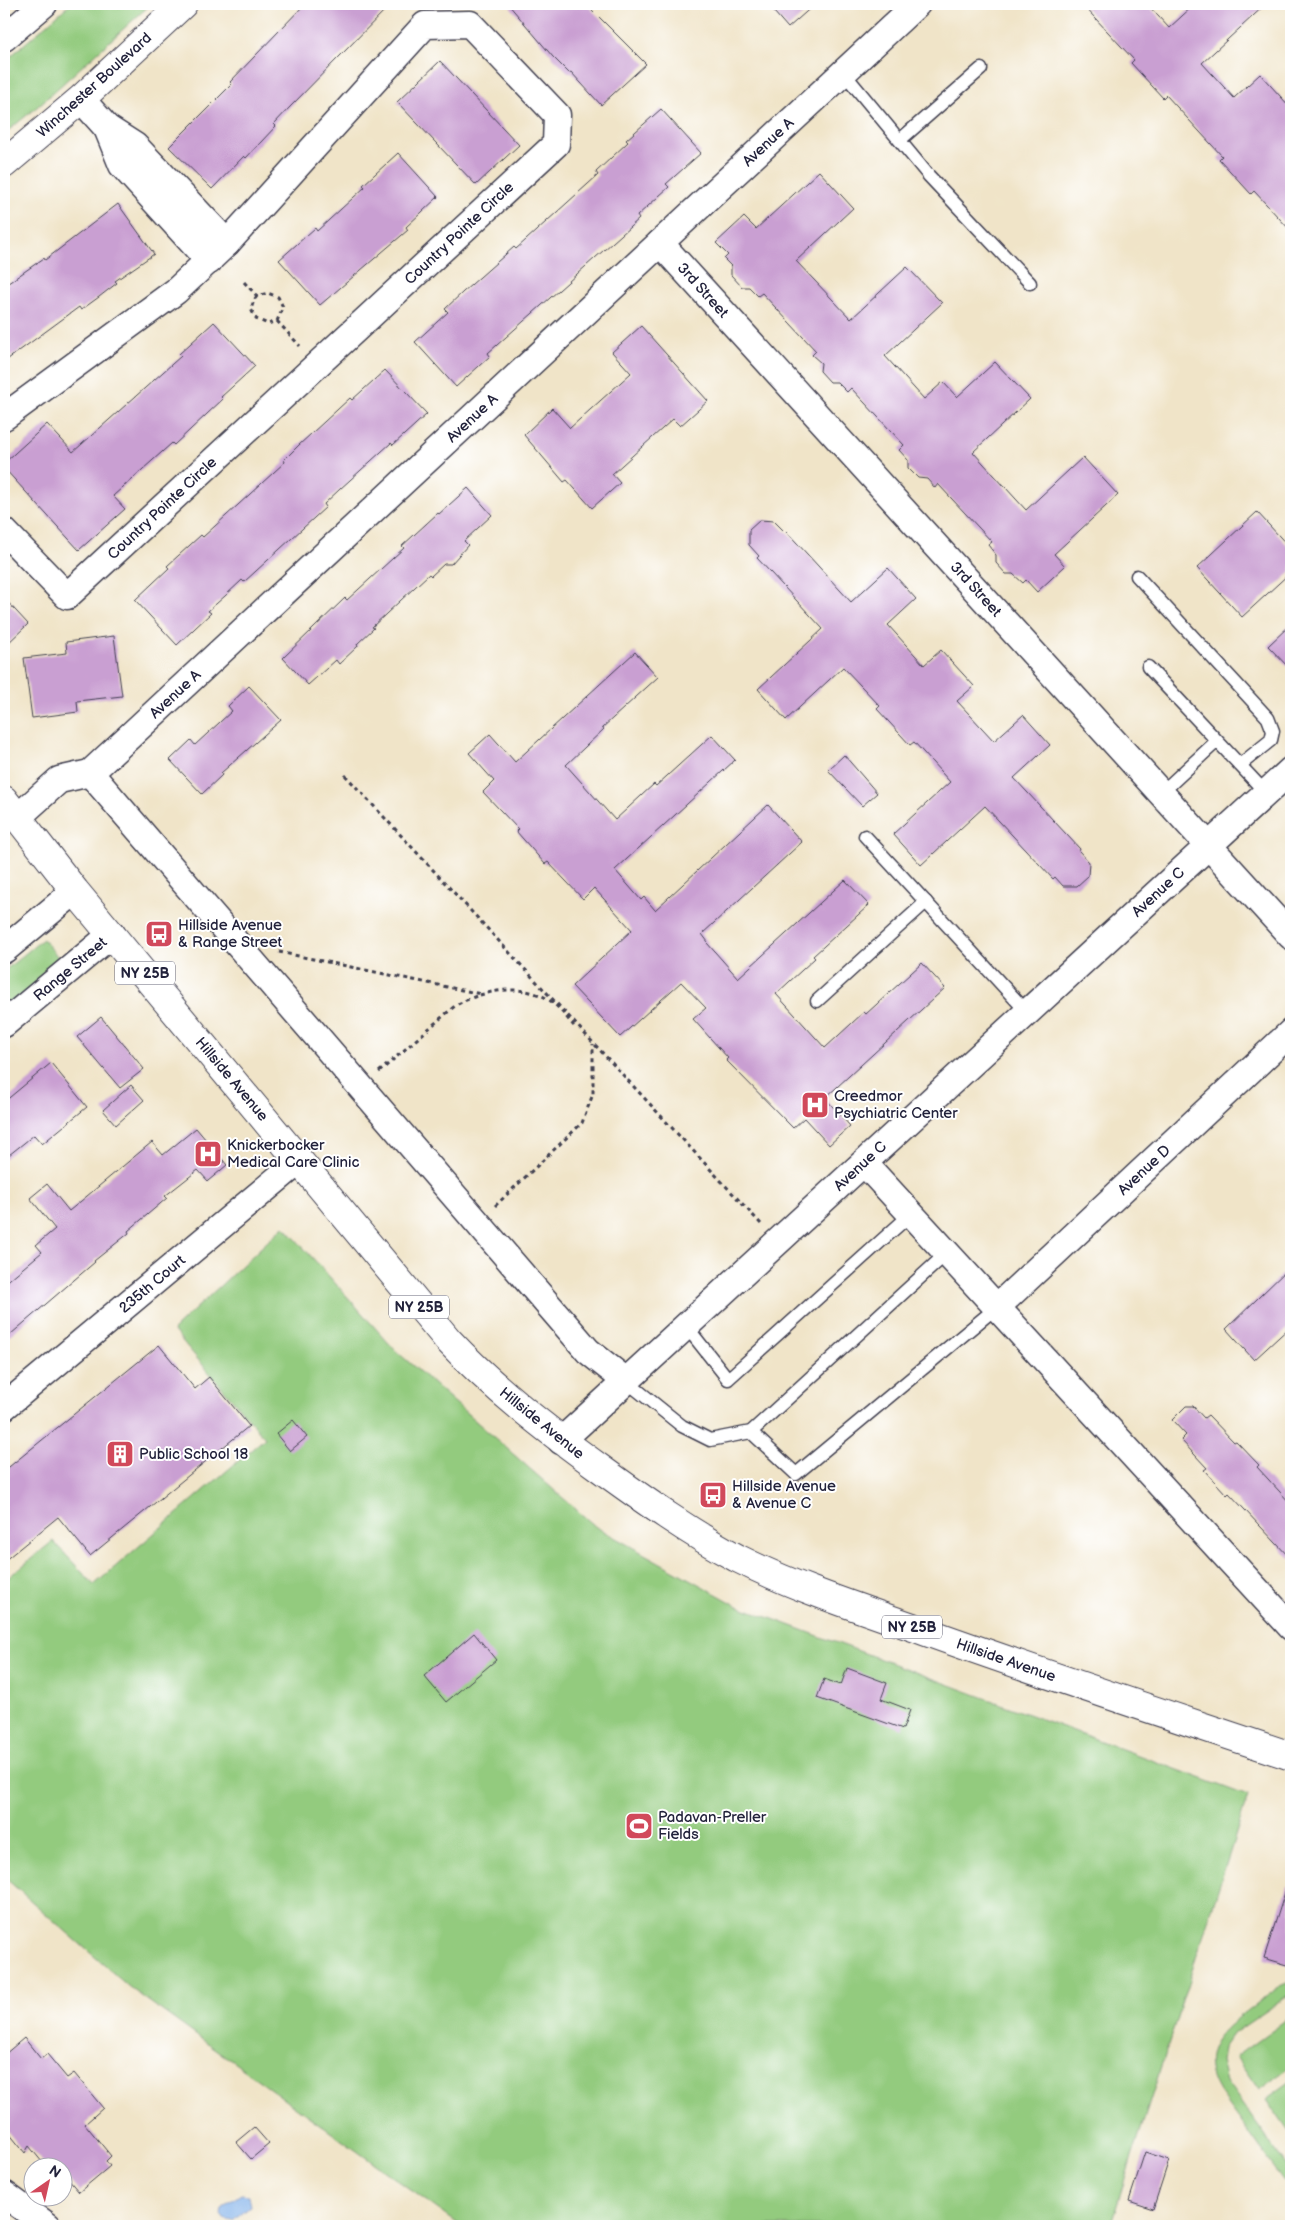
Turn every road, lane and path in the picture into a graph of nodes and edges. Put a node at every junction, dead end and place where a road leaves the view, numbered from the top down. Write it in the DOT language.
graph roads {
  1 [pos="44,4"];
  2 [pos="183,4"];
  3 [pos="917,4"];
  4 [pos="4,38"];
  5 [pos="981,69"];
  6 [pos="843,72"];
  7 [pos="81,99"];
  8 [pos="107,128"];
  9 [pos="900,140"];
  10 [pos="4,164"];
  11 [pos="227,243"];
  12 [pos="660,243"];
  13 [pos="209,261"];
  14 [pos="244,282"];
  15 [pos="1030,283"];
  16 [pos="257,296"];
  17 [pos="277,321"];
  18 [pos="304,350"];
  19 [pos="4,417"];
  20 [pos="4,530"];
  21 [pos="1137,576"];
  22 [pos="1148,667"];
  23 [pos="1217,741"];
  24 [pos="1240,765"];
  25 [pos="1291,770"];
  26 [pos="90,773"];
  27 [pos="345,774"];
  28 [pos="1161,793"];
  29 [pos="1266,793"];
  30 [pos="11,809"];
  31 [pos="865,836"];
  32 [pos="1209,845"];
  33 [pos="76,890"];
  34 [pos="926,902"];
  35 [pos="112,934"];
  36 [pos="1291,936"];
  37 [pos="4,950"];
  38 [pos="274,952"];
  39 [pos="482,995"];
  40 [pos="817,1001"];
  41 [pos="1027,1012"];
  42 [pos="4,1024"];
  43 [pos="1291,1032"];
  44 [pos="361,1088"];
  45 [pos="299,1161"];
  46 [pos="864,1163"];
  47 [pos="911,1214"];
  48 [pos="478,1223"];
  49 [pos="778,1242"];
  50 [pos="947,1253"];
  51 [pos="997,1307"];
  52 [pos="686,1326"];
  53 [pos="626,1380"];
  54 [pos="4,1406"];
  55 [pos="751,1432"];
  56 [pos="562,1441"];
  57 [pos="1291,1627"];
  58 [pos="1291,1756"];
  59 [pos="4,2194"];
  60 [pos="48,2226"];
  1 -- 4 [label="street"];
  2 -- 7 [label="main road, Winchester Boulevard"];
  3 -- 6 [label="street, Avenue A"];
  5 -- 9 [label="lane"];
  6 -- 9 [label="lane"];
  6 -- 12 [label="street, Avenue A"];
  7 -- 8 [label="street"];
  7 -- 10 [label="main road, Winchester Boulevard"];
  8 -- 11 [label="street"];
  8 -- 13 [label="street"];
  9 -- 15 [label="lane"];
  11 -- 13 [label="street, Country Pointe Circle"];
  11 -- 20 [label="street, Country Pointe Circle"];
  12 -- 26 [label="street, Avenue A"];
  12 -- 28 [label="street, 3rd Street"];
  13 -- 19 [label="street, Country Pointe Circle"];
  14 -- 16 [label="path"];
  16 -- 17 [label="path"];
  16 -- 17 [label="path"];
  17 -- 18 [label="path"];
  21 -- 24 [label="lane"];
  22 -- 23 [label="lane"];
  23 -- 24 [label="lane"];
  23 -- 28 [label="lane"];
  24 -- 29 [label="lane"];
  25 -- 29 [label="street, Avenue C"];
  26 -- 30 [label="street"];
  26 -- 44 [label="street"];
  27 -- 49 [label="path"];
  28 -- 32 [label="street, 3rd Street"];
  29 -- 32 [label="street, Avenue C"];
  30 -- 33 [label="main road, Hillside Avenue / NY 25B"];
  31 -- 34 [label="lane"];
  32 -- 36 [label="street, 3rd Street"];
  32 -- 41 [label="street, Avenue C"];
  33 -- 35 [label="main road, Hillside Avenue / NY 25B"];
  33 -- 37 [label="street"];
  34 -- 40 [label="lane"];
  34 -- 41 [label="lane"];
  35 -- 42 [label="street, Range Street"];
  35 -- 45 [label="main road, Hillside Avenue / NY 25B"];
  38 -- 39 [label="path"];
  39 -- 44 [label="path"];
  39 -- 48 [label="path"];
  41 -- 46 [label="street, Avenue C"];
  43 -- 51 [label="street, Avenue D"];
  44 -- 48 [label="street"];
  45 -- 54 [label="street, 235th Court"];
  45 -- 56 [label="main road, Hillside Avenue / NY 25B"];
  46 -- 47 [label="street"];
  46 -- 49 [label="street, Avenue C"];
  47 -- 50 [label="street"];
  47 -- 52 [label="lane"];
  48 -- 53 [label="street"];
  49 -- 52 [label="street, Avenue C"];
  50 -- 51 [label="street"];
  50 -- 55 [label="lane"];
  51 -- 55 [label="lane"];
  51 -- 57 [label="street"];
  52 -- 53 [label="street, Avenue C"];
  53 -- 55 [label="lane"];
  53 -- 56 [label="street, Avenue C"];
  56 -- 58 [label="main road, Hillside Avenue / NY 25B"];
  59 -- 60 [label="street"];
}
